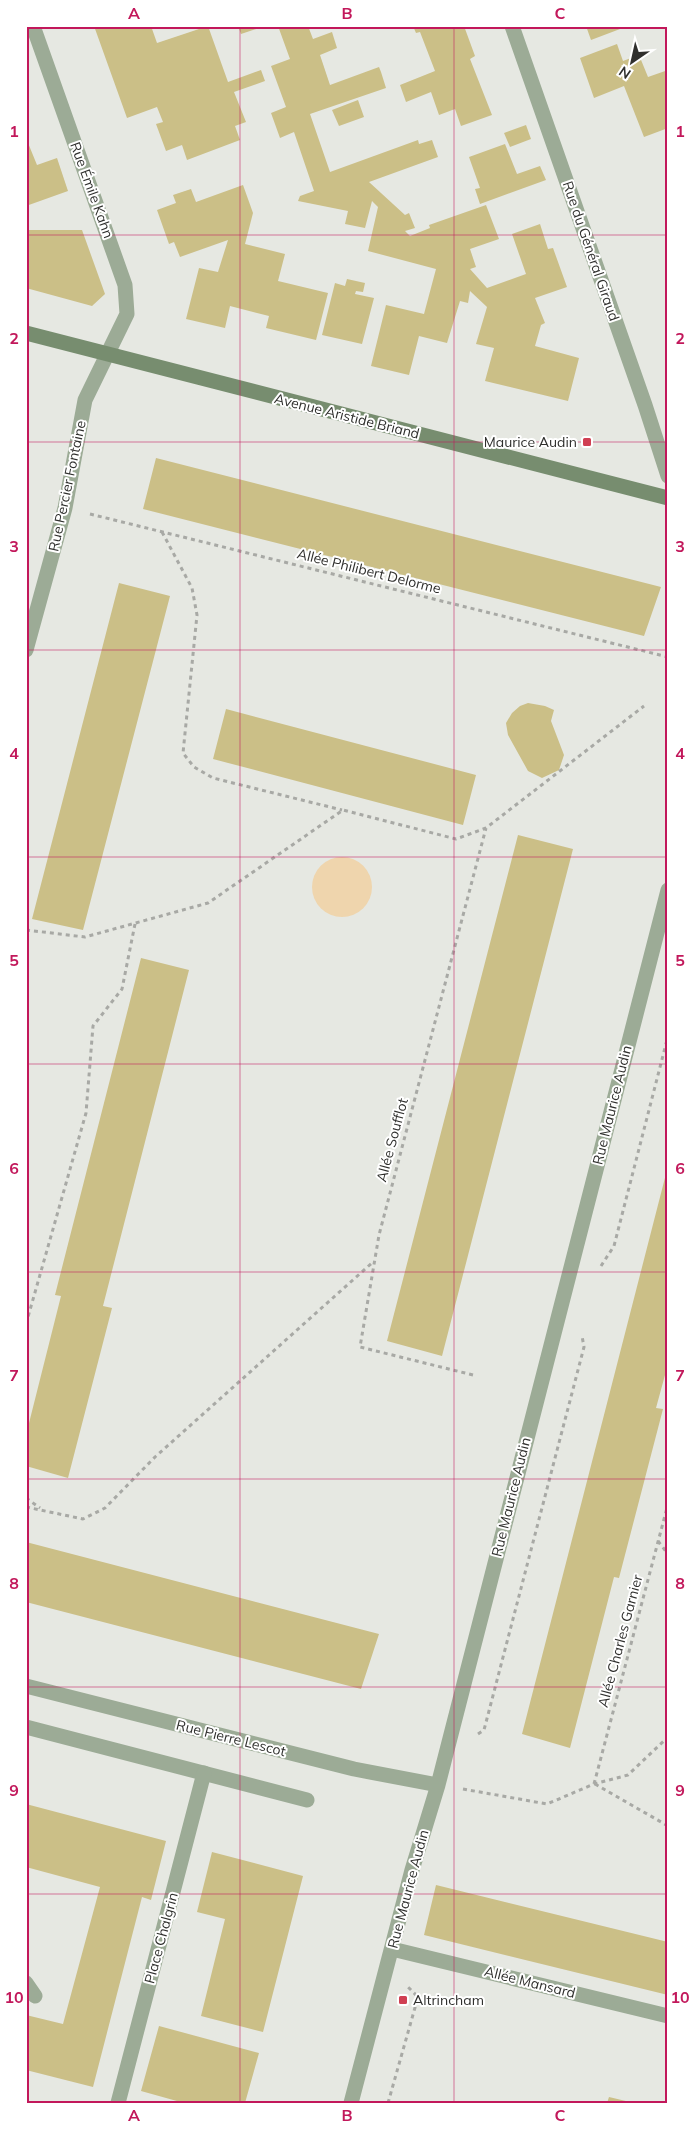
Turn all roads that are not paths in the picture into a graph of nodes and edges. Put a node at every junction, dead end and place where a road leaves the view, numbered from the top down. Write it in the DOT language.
graph roads {
  1 [pos="33,26"];
  2 [pos="512,26"];
  3 [pos="26,333"];
  4 [pos="108,354"];
  5 [pos="668,476"];
  6 [pos="668,498"];
  7 [pos="26,650"];
  8 [pos="668,890"];
  9 [pos="26,1686"];
  10 [pos="26,1728"];
  11 [pos="204,1773"];
  12 [pos="438,1785"];
  13 [pos="307,1800"];
  14 [pos="392,1949"];
  15 [pos="668,2016"];
  16 [pos="118,2103"];
  17 [pos="351,2103"];
  1 -- 4 [label="street, Rue Émile Kahn"];
  2 -- 5 [label="street, Rue du Général Giraud"];
  3 -- 4 [label="street, Avenue Aristide Briand"];
  4 -- 6 [label="street, Avenue Aristide Briand"];
  4 -- 7 [label="street, Rue Percier Fontaine"];
  8 -- 12 [label="street, Rue Maurice Audin"];
  9 -- 12 [label="street, Rue Pierre Lescot"];
  10 -- 11 [label="street"];
  11 -- 13 [label="street"];
  11 -- 16 [label="street, Place Chalgrin"];
  12 -- 14 [label="street, Rue Maurice Audin"];
  14 -- 15 [label="street, Allée Mansard"];
  14 -- 17 [label="street, Rue Maurice Audin"];
}
